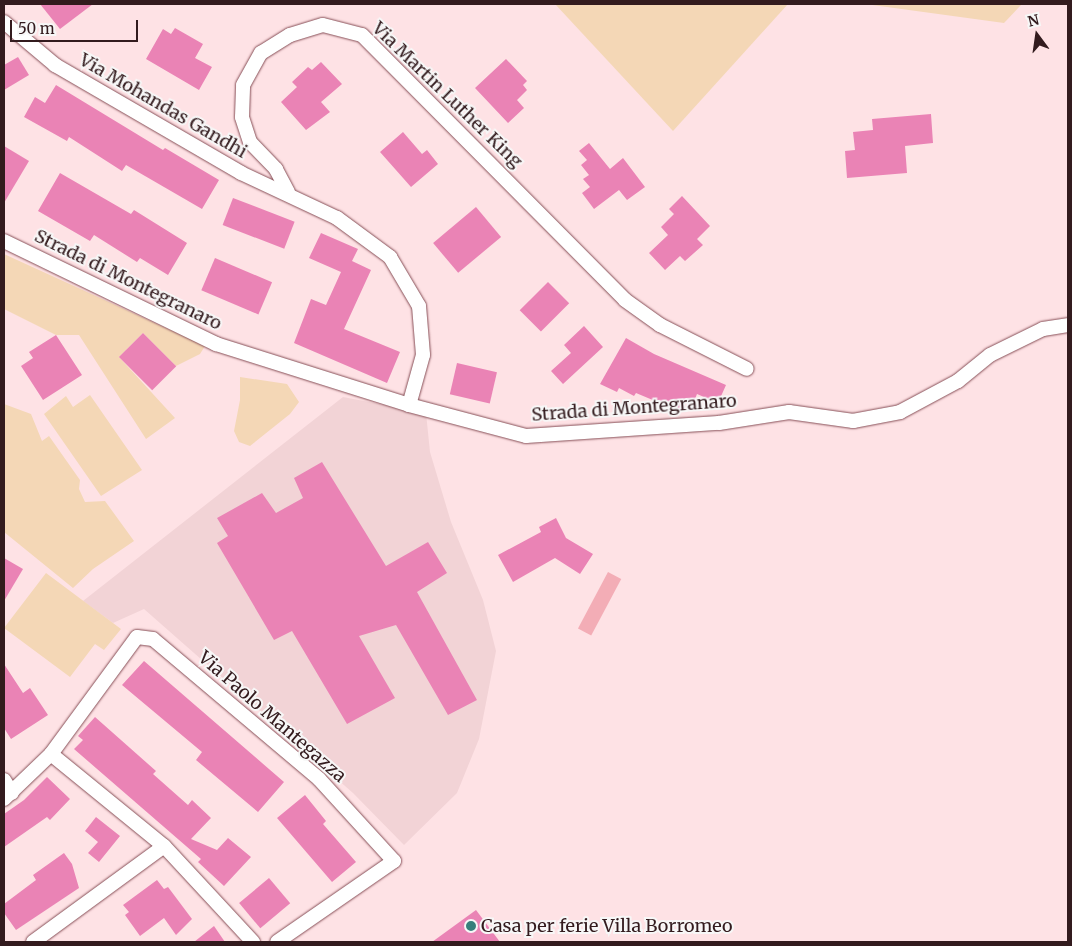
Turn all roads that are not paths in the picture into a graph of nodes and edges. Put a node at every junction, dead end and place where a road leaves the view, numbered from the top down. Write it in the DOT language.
graph roads {
  1 [pos="4,22"];
  2 [pos="288,192"];
  3 [pos="4,241"];
  4 [pos="1068,325"];
  5 [pos="747,369"];
  6 [pos="409,406"];
  7 [pos="51,754"];
  8 [pos="4,780"];
  9 [pos="8,796"];
  10 [pos="164,846"];
  11 [pos="34,942"];
  12 [pos="253,942"];
  13 [pos="277,942"];
  1 -- 2 [label="street, Via Mohandas Gandhi"];
  2 -- 5 [label="street, Via Martin Luther King"];
  2 -- 6 [label="street"];
  3 -- 6 [label="street, Strada di Montegranaro"];
  4 -- 6 [label="street, Strada di Montegranaro"];
  7 -- 9 [label="street"];
  7 -- 10 [label="street"];
  7 -- 13 [label="street, Via Paolo Mantegazza"];
  8 -- 9 [label="street"];
  10 -- 11 [label="street"];
  10 -- 12 [label="street"];
}
